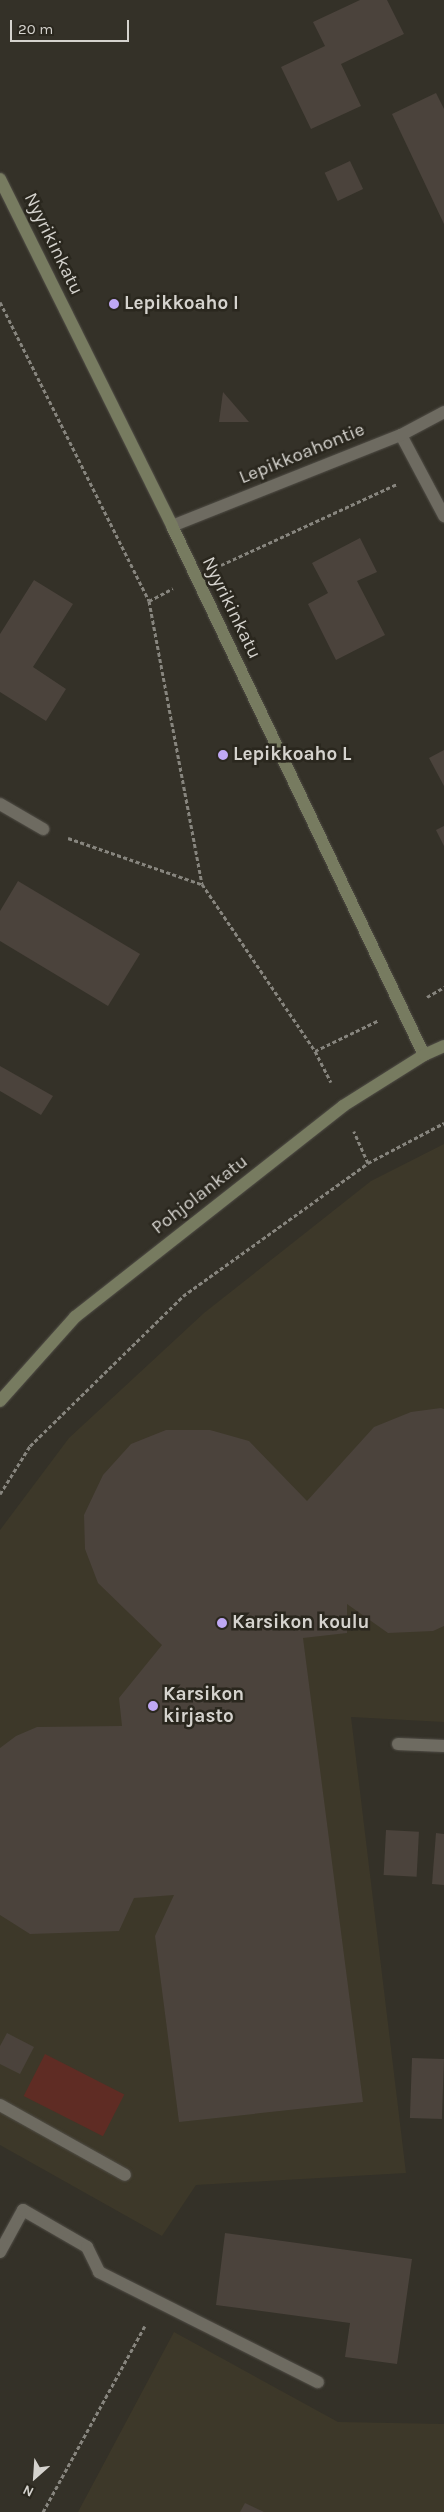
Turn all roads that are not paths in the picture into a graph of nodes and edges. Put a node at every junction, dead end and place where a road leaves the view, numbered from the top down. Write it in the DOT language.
graph roads {
  1 [pos="0,179"];
  2 [pos="444,412"];
  3 [pos="401,435"];
  4 [pos="444,516"];
  5 [pos="172,526"];
  6 [pos="0,804"];
  7 [pos="43,829"];
  8 [pos="444,1046"];
  9 [pos="424,1055"];
  10 [pos="0,1401"];
  11 [pos="398,1744"];
  12 [pos="444,1746"];
  13 [pos="0,2105"];
  14 [pos="125,2175"];
  15 [pos="0,2252"];
  16 [pos="318,2382"];
  1 -- 5 [label="street, Nyyrikinkatu"];
  2 -- 3 [label="street, Lepikkoahontie"];
  3 -- 4 [label="street"];
  3 -- 5 [label="street, Lepikkoahontie"];
  5 -- 9 [label="street, Nyyrikinkatu"];
  6 -- 7 [label="street"];
  8 -- 9 [label="street, Pohjolankatu"];
  9 -- 10 [label="street, Pohjolankatu"];
  11 -- 12 [label="street"];
  13 -- 14 [label="street"];
  15 -- 16 [label="street"];
}
